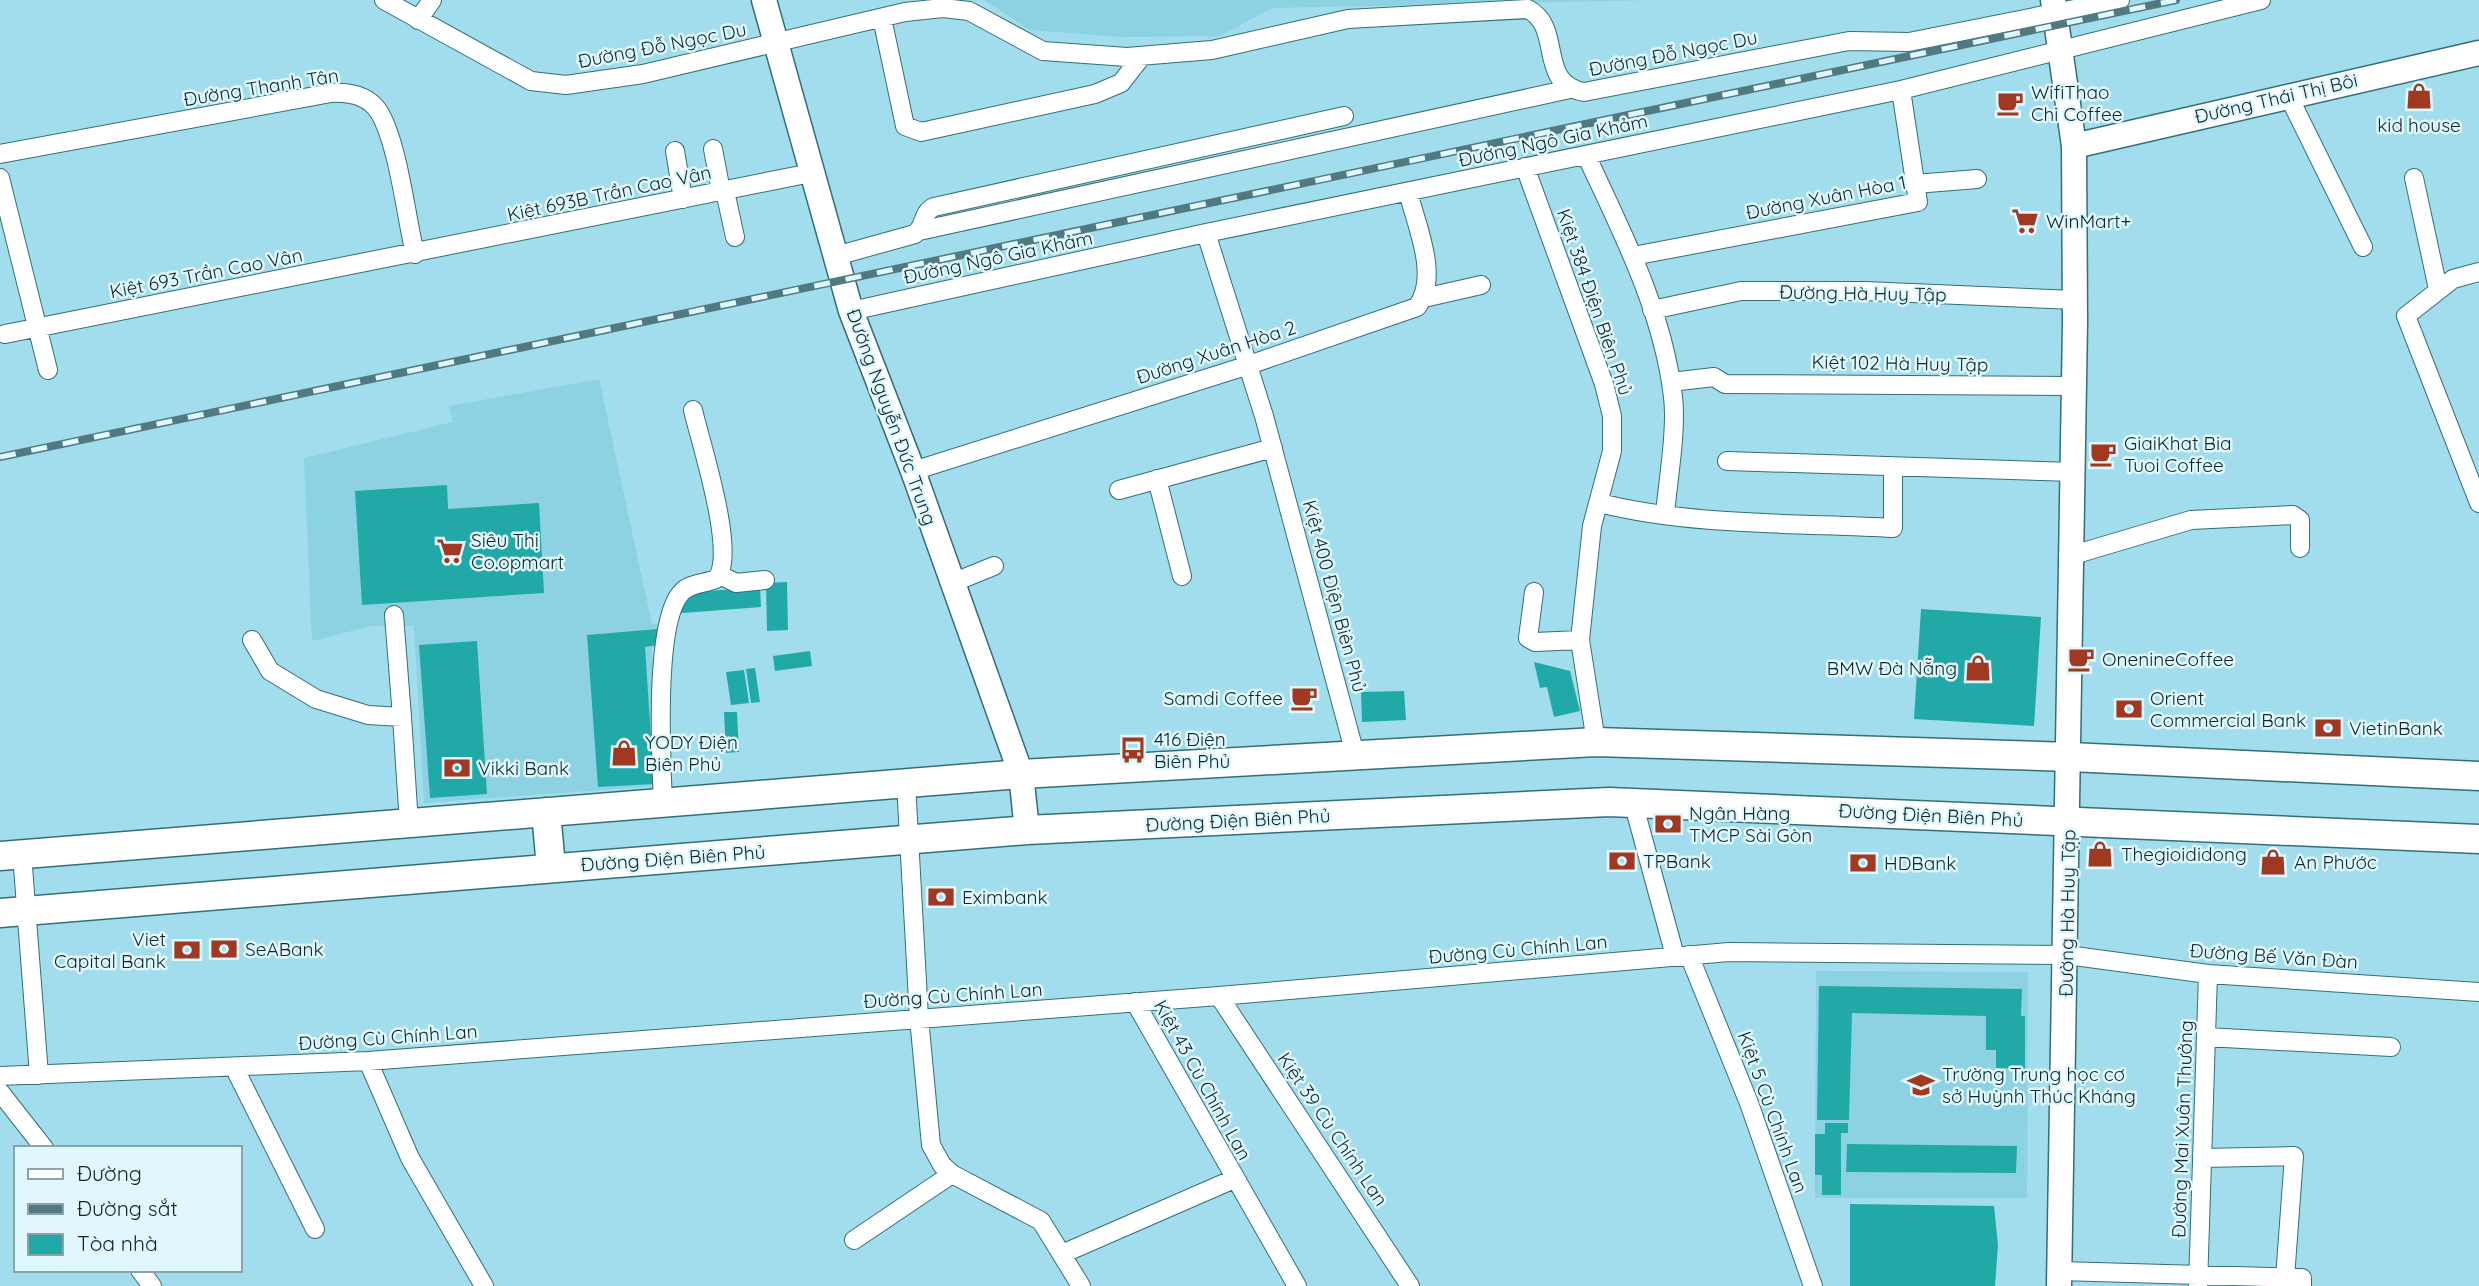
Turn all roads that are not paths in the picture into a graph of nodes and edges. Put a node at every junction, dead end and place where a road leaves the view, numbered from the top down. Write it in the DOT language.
graph roads {
  1 [pos="384,0"];
  2 [pos="432,0"];
  3 [pos="764,0"];
  4 [pos="2120,0"];
  5 [pos="2261,0"];
  6 [pos="900,7"];
  7 [pos="2055,7"];
  8 [pos="882,18"];
  9 [pos="418,20"];
  10 [pos="776,43"];
  11 [pos="2062,52"];
  12 [pos="2479,53"];
  13 [pos="1142,56"];
  14 [pos="1570,89"];
  15 [pos="1902,90"];
  16 [pos="2288,95"];
  17 [pos="1343,116"];
  18 [pos="2074,146"];
  19 [pos="713,149"];
  20 [pos="675,151"];
  21 [pos="0,154"];
  22 [pos="1586,155"];
  23 [pos="1525,167"];
  24 [pos="811,173"];
  25 [pos="0,178"];
  26 [pos="2414,178"];
  27 [pos="1977,179"];
  28 [pos="1915,184"];
  29 [pos="723,191"];
  30 [pos="1408,191"];
  31 [pos="683,199"];
  32 [pos="919,231"];
  33 [pos="1206,233"];
  34 [pos="735,237"];
  35 [pos="2363,247"];
  36 [pos="415,254"];
  37 [pos="836,256"];
  38 [pos="1633,256"];
  39 [pos="2479,271"];
  40 [pos="1481,285"];
  41 [pos="2438,289"];
  42 [pos="1424,298"];
  43 [pos="2075,300"];
  44 [pos="1652,310"];
  45 [pos="851,311"];
  46 [pos="38,327"];
  47 [pos="5,334"];
  48 [pos="1249,365"];
  49 [pos="48,370"];
  50 [pos="1671,382"];
  51 [pos="2074,386"];
  52 [pos="693,410"];
  53 [pos="1273,448"];
  54 [pos="1727,461"];
  55 [pos="1893,468"];
  56 [pos="913,471"];
  57 [pos="2074,472"];
  58 [pos="1157,479"];
  59 [pos="1119,490"];
  60 [pos="1600,503"];
  61 [pos="2479,503"];
  62 [pos="1665,514"];
  63 [pos="2300,548"];
  64 [pos="2073,555"];
  65 [pos="994,566"];
  66 [pos="720,575"];
  67 [pos="1182,576"];
  68 [pos="765,580"];
  69 [pos="952,583"];
  70 [pos="1534,592"];
  71 [pos="394,615"];
  72 [pos="252,640"];
  73 [pos="1580,640"];
  74 [pos="402,717"];
  75 [pos="1597,742"];
  76 [pos="1355,754"];
  77 [pos="2070,757"];
  78 [pos="1021,774"];
  79 [pos="2479,775"];
  80 [pos="905,783"];
  81 [pos="663,802"];
  82 [pos="1633,802"];
  83 [pos="546,812"];
  84 [pos="2068,822"];
  85 [pos="409,824"];
  86 [pos="1027,830"];
  87 [pos="909,839"];
  88 [pos="2479,839"];
  89 [pos="11,855"];
  90 [pos="551,867"];
  91 [pos="13,912"];
  92 [pos="2067,954"];
  93 [pos="1682,956"];
  94 [pos="2208,974"];
  95 [pos="2479,992"];
  96 [pos="1219,996"];
  97 [pos="1135,1002"];
  98 [pos="919,1018"];
  99 [pos="2206,1037"];
  100 [pos="2391,1046"];
  101 [pos="368,1061"];
  102 [pos="234,1067"];
  103 [pos="39,1075"];
  104 [pos="0,1076"];
  105 [pos="0,1092"];
  106 [pos="42,1146"];
  107 [pos="2203,1158"];
  108 [pos="952,1174"];
  109 [pos="1234,1179"];
  110 [pos="315,1229"];
  111 [pos="854,1240"];
  112 [pos="1062,1254"];
  113 [pos="2060,1278"];
  114 [pos="2285,1278"];
  115 [pos="2199,1281"];
  116 [pos="484,1286"];
  117 [pos="1081,1286"];
  118 [pos="1297,1286"];
  119 [pos="1410,1286"];
  120 [pos="1813,1286"];
  121 [pos="2302,1286"];
  1 -- 9 [label="street, Đường Đỗ Ngọc Du"];
  2 -- 9 [label="street"];
  3 -- 10 [label="street, Đường Nguyễn Đức Trung"];
  4 -- 7 [label="street, Đường Đỗ Ngọc Du"];
  5 -- 11 [label="street, Đường Ngô Gia Khảm"];
  6 -- 8 [label="street, Đường Đỗ Ngọc Du"];
  6 -- 13 [label="street, Đường Đỗ Ngọc Du"];
  7 -- 11 [label="street, Đường Hà Huy Tập"];
  7 -- 14 [label="street, Đường Đỗ Ngọc Du"];
  8 -- 10 [label="street, Đường Đỗ Ngọc Du"];
  8 -- 13 [label="street"];
  9 -- 10 [label="street, Đường Đỗ Ngọc Du"];
  10 -- 24 [label="street, Đường Nguyễn Đức Trung"];
  11 -- 15 [label="street, Đường Ngô Gia Khảm"];
  11 -- 18 [label="street, Đường Hà Huy Tập"];
  12 -- 16 [label="street, Đường Thái Thị Bôi"];
  13 -- 14 [label="street, Đường Đỗ Ngọc Du"];
  14 -- 32 [label="street"];
  15 -- 22 [label="street, Đường Ngô Gia Khảm"];
  15 -- 28 [label="street, Đường Xuân Hòa 1"];
  16 -- 18 [label="street, Đường Thái Thị Bôi"];
  16 -- 35 [label="street"];
  17 -- 32 [label="street"];
  18 -- 43 [label="street, Đường Hà Huy Tập"];
  19 -- 29 [label="street"];
  20 -- 31 [label="street"];
  21 -- 36 [label="street, Đường Thanh Tân"];
  22 -- 23 [label="street, Đường Ngô Gia Khảm"];
  22 -- 38 [label="street"];
  23 -- 30 [label="street, Đường Ngô Gia Khảm"];
  23 -- 60 [label="street, Kiệt 384 Điện Biên Phủ"];
  24 -- 29 [label="street, Kiệt 693B Trần Cao Vân"];
  24 -- 37 [label="street, Đường Nguyễn Đức Trung"];
  25 -- 46 [label="street"];
  26 -- 41 [label="street"];
  27 -- 28 [label="street"];
  28 -- 38 [label="street, Đường Xuân Hòa 1"];
  29 -- 31 [label="street, Kiệt 693B Trần Cao Vân"];
  29 -- 34 [label="street"];
  30 -- 33 [label="street, Đường Ngô Gia Khảm"];
  30 -- 42 [label="street"];
  31 -- 36 [label="street, Kiệt 693B Trần Cao Vân"];
  32 -- 37 [label="street"];
  33 -- 45 [label="street, Đường Ngô Gia Khảm"];
  33 -- 48 [label="street, Kiệt 400 Điện Biên Phủ"];
  36 -- 46 [label="street, Kiệt 693 Trần Cao Vân"];
  37 -- 45 [label="street, Đường Nguyễn Đức Trung"];
  38 -- 44 [label="street"];
  39 -- 41 [label="street"];
  40 -- 42 [label="street, Đường Xuân Hòa 2"];
  41 -- 61 [label="street"];
  42 -- 48 [label="street, Đường Xuân Hòa 2"];
  43 -- 44 [label="street, Đường Hà Huy Tập"];
  43 -- 51 [label="street, Đường Hà Huy Tập"];
  44 -- 50 [label="street"];
  45 -- 56 [label="street, Đường Nguyễn Đức Trung"];
  46 -- 47 [label="street, Kiệt 693 Trần Cao Vân"];
  46 -- 49 [label="street"];
  48 -- 53 [label="street, Kiệt 400 Điện Biên Phủ"];
  48 -- 56 [label="street, Đường Xuân Hòa 2"];
  50 -- 51 [label="street, Kiệt 102 Hà Huy Tập"];
  50 -- 62 [label="street"];
  51 -- 57 [label="street, Đường Hà Huy Tập"];
  52 -- 66 [label="street"];
  53 -- 58 [label="street"];
  53 -- 76 [label="street, Kiệt 400 Điện Biên Phủ"];
  54 -- 55 [label="street"];
  55 -- 57 [label="street"];
  55 -- 62 [label="street"];
  56 -- 69 [label="street, Đường Nguyễn Đức Trung"];
  57 -- 64 [label="street, Đường Hà Huy Tập"];
  58 -- 59 [label="street"];
  58 -- 67 [label="street"];
  60 -- 62 [label="street"];
  60 -- 73 [label="street, Kiệt 384 Điện Biên Phủ"];
  63 -- 64 [label="street"];
  64 -- 77 [label="street, Đường Hà Huy Tập"];
  65 -- 69 [label="street"];
  66 -- 68 [label="street"];
  66 -- 81 [label="street"];
  69 -- 78 [label="street, Đường Nguyễn Đức Trung"];
  70 -- 73 [label="street"];
  71 -- 74 [label="street"];
  72 -- 74 [label="street"];
  73 -- 75 [label="street, Kiệt 384 Điện Biên Phủ"];
  74 -- 85 [label="street"];
  75 -- 76 [label="main road"];
  75 -- 77 [label="main road"];
  76 -- 78 [label="main road"];
  77 -- 79 [label="main road"];
  77 -- 84 [label="street, Đường Hà Huy Tập"];
  78 -- 80 [label="main road"];
  78 -- 86 [label="street, Đường Nguyễn Đức Trung"];
  80 -- 81 [label="main road"];
  80 -- 87 [label="street"];
  81 -- 83 [label="main road"];
  82 -- 84 [label="main road, Đường Điện Biên Phủ"];
  82 -- 86 [label="main road, Đường Điện Biên Phủ"];
  82 -- 93 [label="street"];
  83 -- 85 [label="main road"];
  83 -- 90 [label="main road"];
  84 -- 88 [label="main road, Đường Điện Biên Phủ"];
  84 -- 92 [label="street, Đường Hà Huy Tập"];
  85 -- 89 [label="main road"];
  86 -- 87 [label="main road, Đường Điện Biên Phủ"];
  87 -- 90 [label="main road, Đường Điện Biên Phủ"];
  87 -- 98 [label="street"];
  89 -- 91 [label="street"];
  90 -- 91 [label="main road, Đường Điện Biên Phủ"];
  91 -- 103 [label="street"];
  92 -- 93 [label="street, Đường Cù Chính Lan"];
  92 -- 94 [label="street, Đường Bế Văn Đàn"];
  92 -- 113 [label="street, Đường Hà Huy Tập"];
  93 -- 96 [label="street, Đường Cù Chính Lan"];
  93 -- 120 [label="street, Kiệt 5 Cù Chính Lan"];
  94 -- 95 [label="street, Đường Bế Văn Đàn"];
  94 -- 99 [label="street, Đường Mai Xuân Thưởng"];
  96 -- 97 [label="street, Đường Cù Chính Lan"];
  96 -- 119 [label="street, Kiệt 39 Cù Chính Lan"];
  97 -- 98 [label="street, Đường Cù Chính Lan"];
  97 -- 109 [label="street, Kiệt 43 Cù Chính Lan"];
  98 -- 101 [label="street, Đường Cù Chính Lan"];
  98 -- 108 [label="street"];
  99 -- 100 [label="street"];
  99 -- 107 [label="street, Đường Mai Xuân Thưởng"];
  101 -- 102 [label="street, Đường Cù Chính Lan"];
  101 -- 116 [label="street"];
  102 -- 103 [label="street, Đường Cù Chính Lan"];
  102 -- 110 [label="street"];
  103 -- 104 [label="street, Đường Cù Chính Lan"];
  105 -- 106 [label="street"];
  107 -- 114 [label="street"];
  107 -- 115 [label="street, Đường Mai Xuân Thưởng"];
  108 -- 111 [label="street"];
  108 -- 112 [label="street"];
  109 -- 112 [label="street, Kiệt 43 Cù Chính Lan"];
  109 -- 118 [label="street, Kiệt 43 Cù Chính Lan"];
  112 -- 117 [label="street"];
  113 -- 115 [label="street, Đường Hà Huy Tập"];
  114 -- 115 [label="street, Đường Hà Huy Tập"];
  114 -- 121 [label="street"];
}
